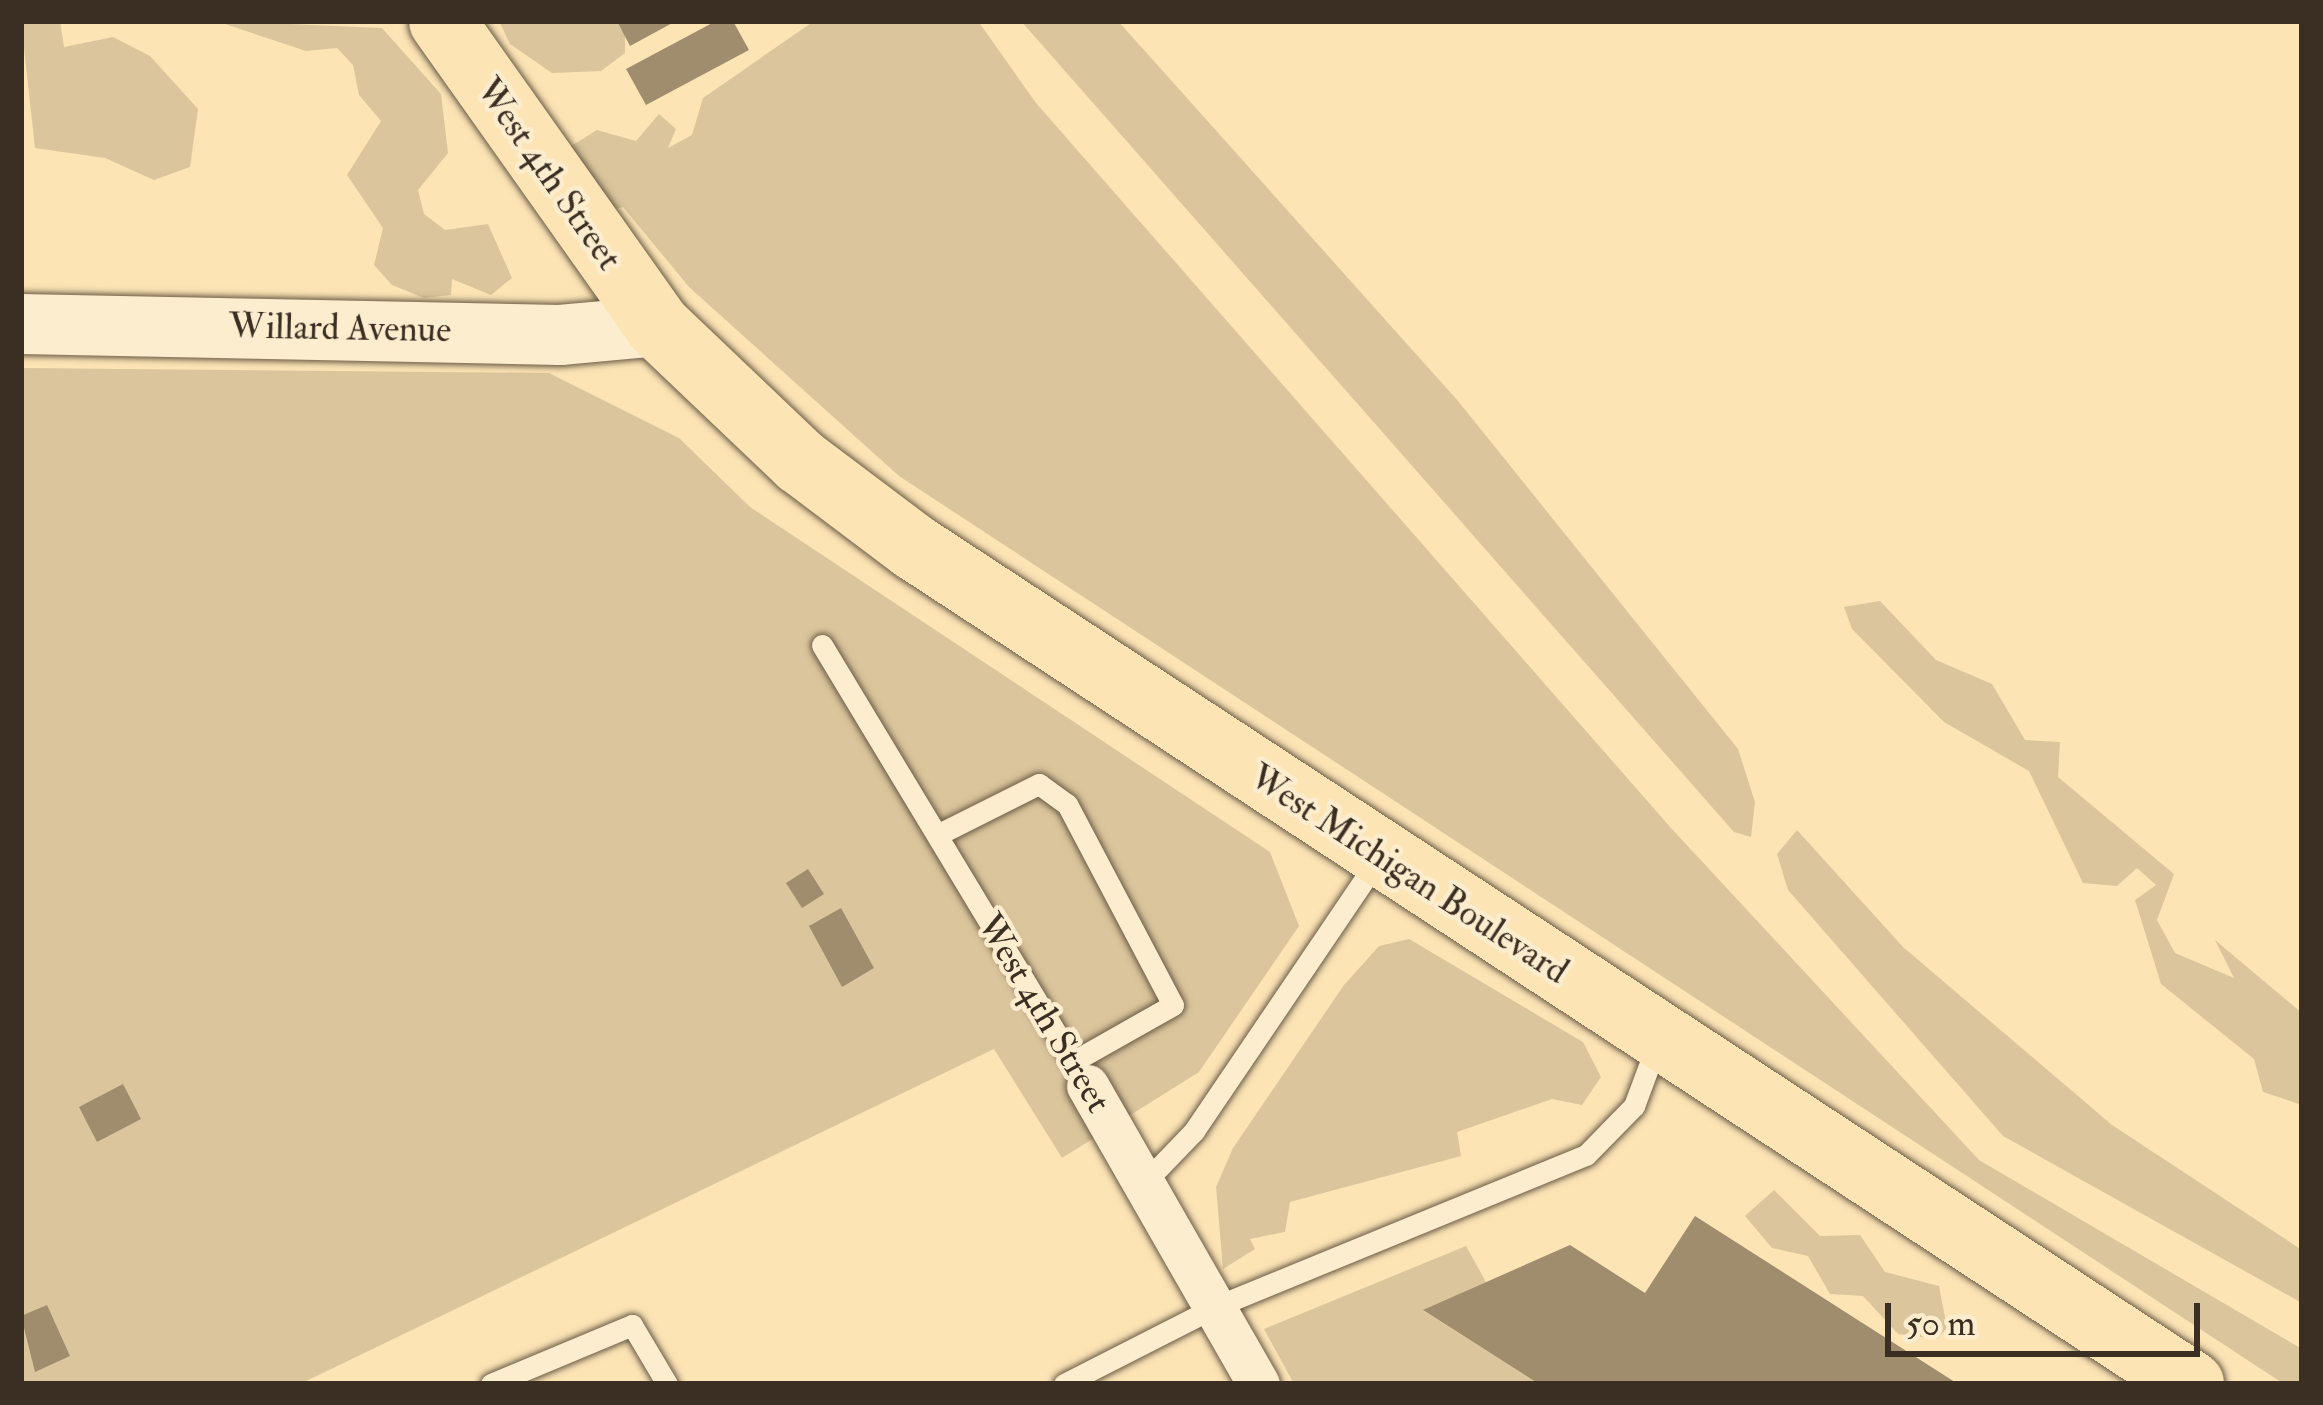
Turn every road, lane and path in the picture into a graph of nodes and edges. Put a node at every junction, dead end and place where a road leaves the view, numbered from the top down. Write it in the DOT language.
graph roads {
  1 [pos="442,21"];
  2 [pos="21,323"];
  3 [pos="658,326"];
  4 [pos="822,645"];
  5 [pos="937,835"];
  6 [pos="1380,856"];
  7 [pos="1660,1038"];
  8 [pos="1081,1073"];
  9 [pos="1145,1182"];
  10 [pos="1215,1307"];
  11 [pos="491,1384"];
  12 [pos="667,1384"];
  13 [pos="1064,1384"];
  14 [pos="1259,1384"];
  15 [pos="2191,1384"];
  1 -- 3 [label="main road, West 4th Street"];
  2 -- 3 [label="street, Willard Avenue"];
  3 -- 6 [label="main road, West Michigan Boulevard"];
  4 -- 5 [label="lane, West 4th Street"];
  5 -- 8 [label="lane, West 4th Street"];
  5 -- 8 [label="lane"];
  6 -- 7 [label="main road, West Michigan Boulevard"];
  6 -- 9 [label="lane"];
  7 -- 10 [label="lane"];
  7 -- 15 [label="main road, West Michigan Boulevard"];
  8 -- 9 [label="street, West 4th Street"];
  9 -- 10 [label="street, West 4th Street"];
  10 -- 13 [label="lane"];
  10 -- 14 [label="street, West 4th Street"];
  11 -- 12 [label="lane"];
}
